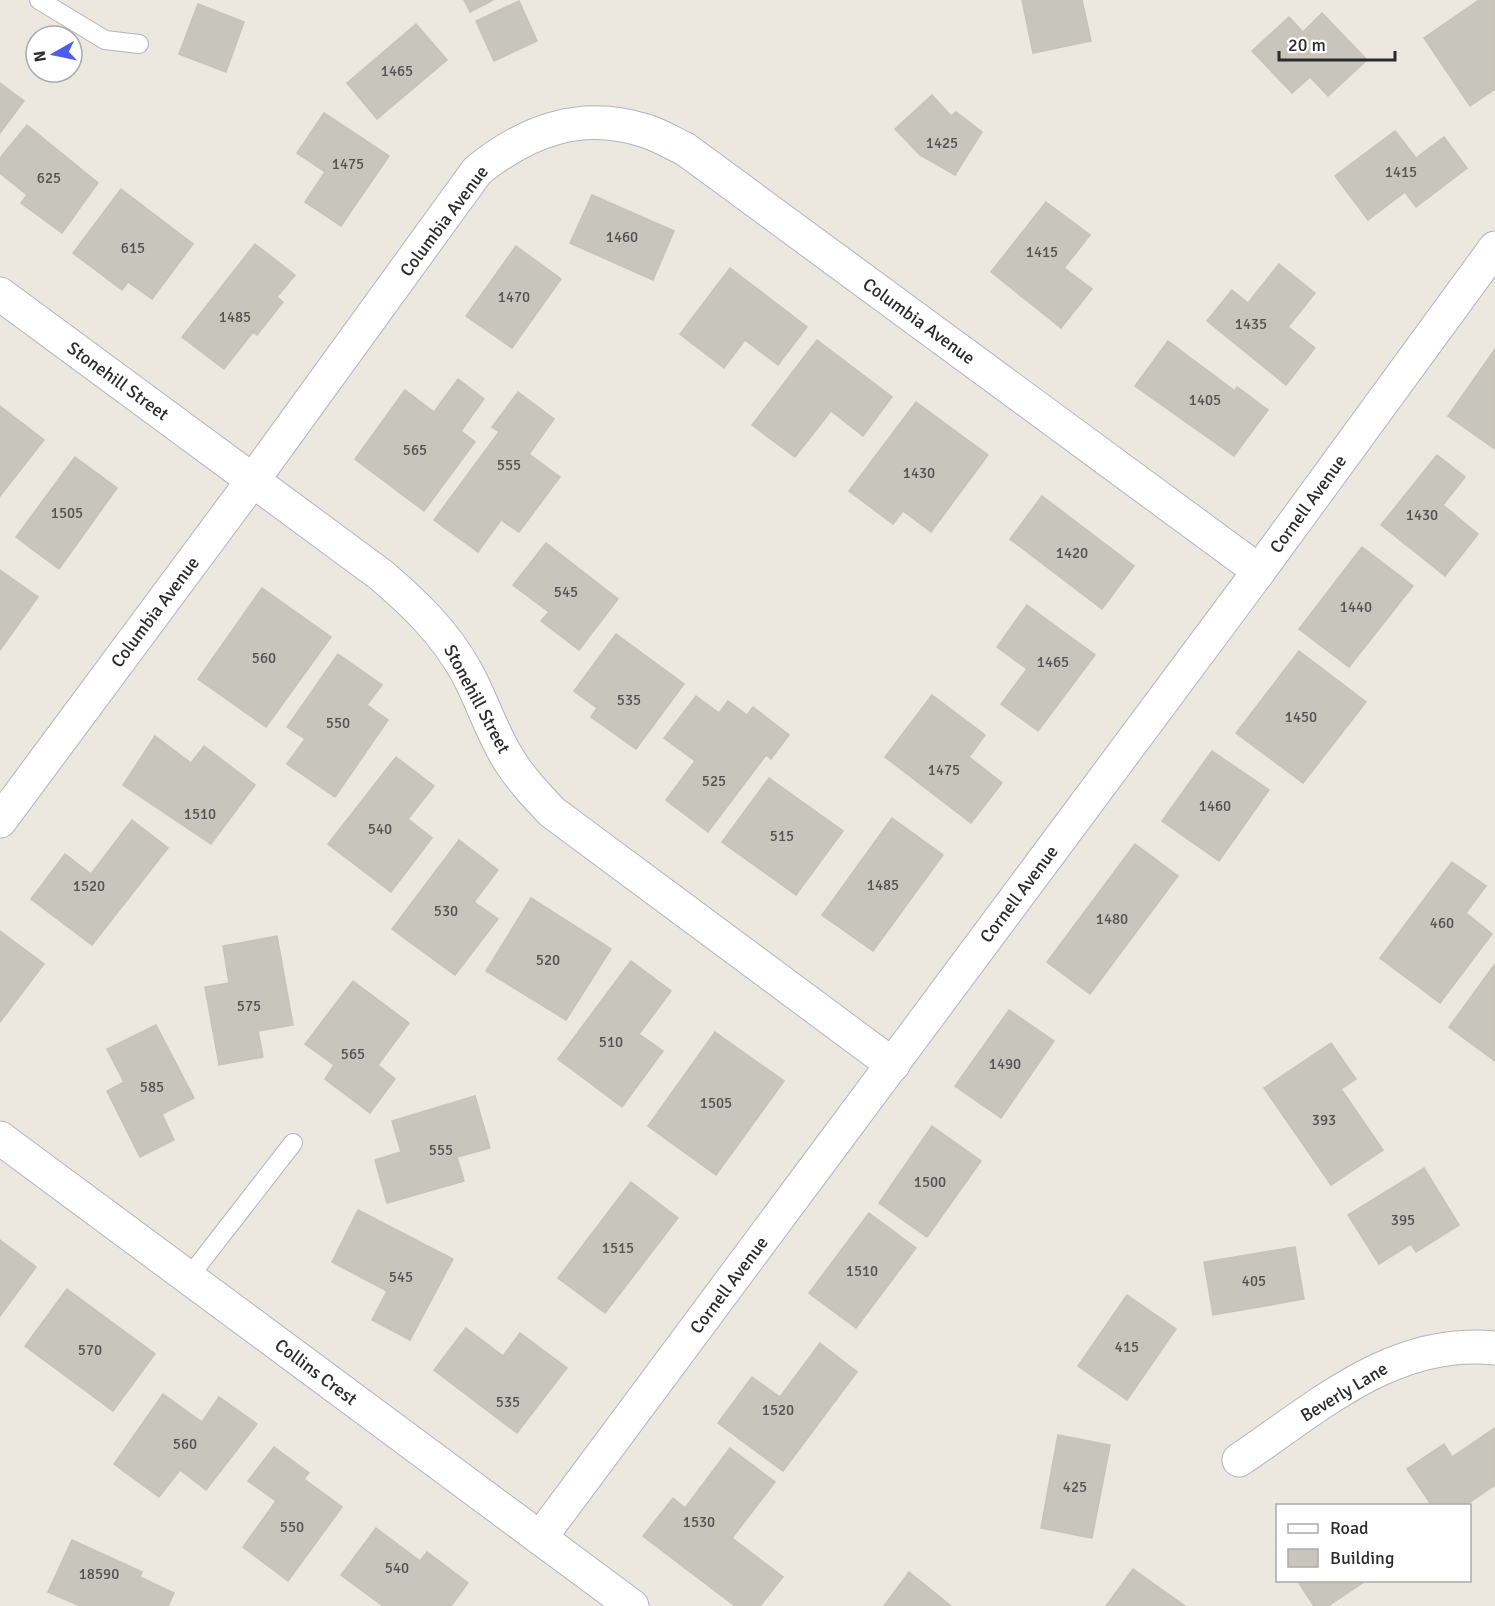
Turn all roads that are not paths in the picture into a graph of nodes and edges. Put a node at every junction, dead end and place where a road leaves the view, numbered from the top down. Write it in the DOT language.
graph roads {
  1 [pos="39,0"];
  2 [pos="139,44"];
  3 [pos="1495,248"];
  4 [pos="0,294"];
  5 [pos="253,480"];
  6 [pos="1259,571"];
  7 [pos="0,820"];
  8 [pos="893,1065"];
  9 [pos="0,1138"];
  10 [pos="292,1143"];
  11 [pos="189,1277"];
  12 [pos="1495,1348"];
  13 [pos="1239,1460"];
  14 [pos="540,1538"];
  15 [pos="632,1606"];
  1 -- 2 [label="lane"];
  3 -- 6 [label="street, Cornell Avenue"];
  4 -- 5 [label="street, Stonehill Street"];
  5 -- 6 [label="street, Columbia Avenue"];
  5 -- 7 [label="street, Columbia Avenue"];
  5 -- 8 [label="street, Stonehill Street"];
  6 -- 8 [label="street, Cornell Avenue"];
  8 -- 14 [label="street, Cornell Avenue"];
  9 -- 11 [label="street, Collins Crest"];
  10 -- 11 [label="lane"];
  11 -- 14 [label="street, Collins Crest"];
  12 -- 13 [label="street, Beverly Lane"];
  14 -- 15 [label="street, Collins Crest"];
}
